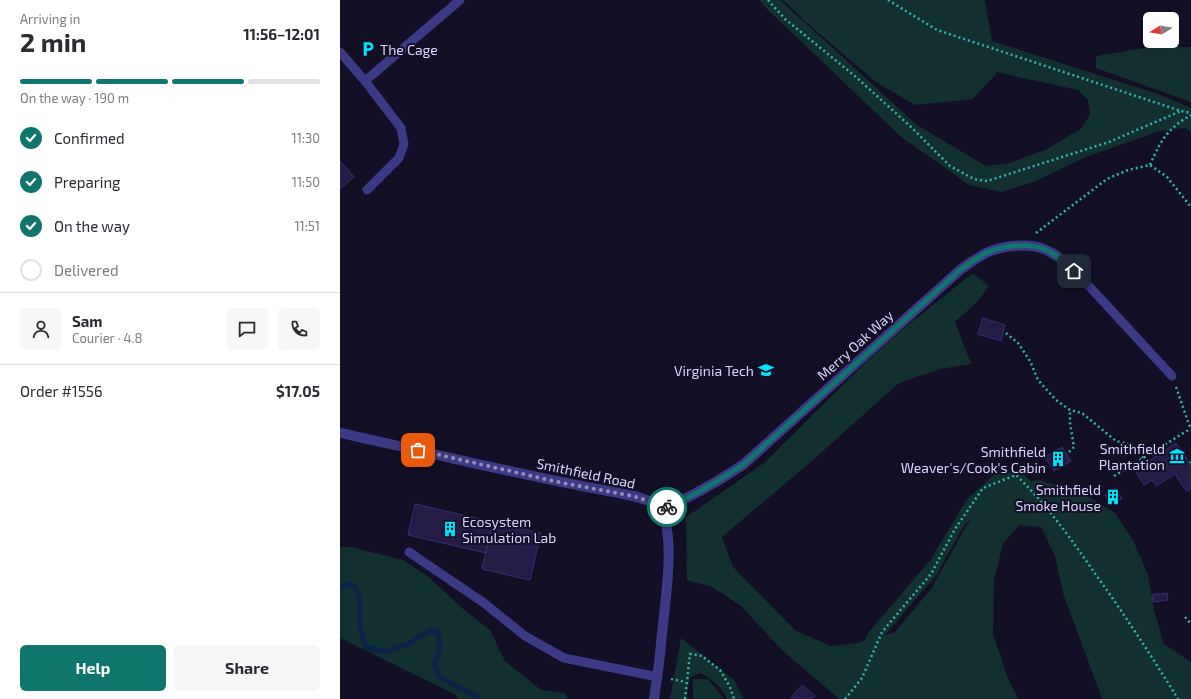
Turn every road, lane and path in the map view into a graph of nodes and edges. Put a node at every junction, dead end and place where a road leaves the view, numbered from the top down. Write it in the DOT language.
graph roads {
  1 [pos="460,0"];
  2 [pos="768,0"];
  3 [pos="888,0"];
  4 [pos="340,52"];
  5 [pos="365,81"];
  6 [pos="1180,111"];
  7 [pos="1191,114"];
  8 [pos="1150,165"];
  9 [pos="367,190"];
  10 [pos="1191,206"];
  11 [pos="1021,245"];
  12 [pos="1074,271"];
  13 [pos="1006,333"];
  14 [pos="1172,376"];
  15 [pos="1070,410"];
  16 [pos="1191,429"];
  17 [pos="340,432"];
  18 [pos="1069,452"];
  19 [pos="1143,458"];
  20 [pos="1114,476"];
  21 [pos="661,509"];
  22 [pos="409,552"];
  23 [pos="1185,617"];
  24 [pos="1191,624"];
  25 [pos="658,677"];
  26 [pos="654,699"];
  27 [pos="685,699"];
  28 [pos="734,699"];
  29 [pos="844,699"];
  30 [pos="1178,699"];
  1 -- 5 [label="lane"];
  2 -- 6 [label="path"];
  3 -- 6 [label="path"];
  4 -- 5 [label="lane"];
  5 -- 9 [label="lane"];
  6 -- 7 [label="path"];
  7 -- 8 [label="path"];
  8 -- 10 [label="path"];
  8 -- 11 [label="path"];
  11 -- 12 [label="street, Merry Oak Way"];
  11 -- 21 [label="street, Merry Oak Way"];
  12 -- 14 [label="lane"];
  13 -- 15 [label="path"];
  14 -- 16 [label="path"];
  15 -- 18 [label="path"];
  15 -- 19 [label="path"];
  16 -- 19 [label="path"];
  17 -- 21 [label="street, Smithfield Road"];
  19 -- 20 [label="path"];
  21 -- 25 [label="street"];
  22 -- 25 [label="lane"];
  23 -- 24 [label="path"];
  25 -- 26 [label="street"];
  27 -- 28 [label="path"];
  29 -- 30 [label="path"];
}
